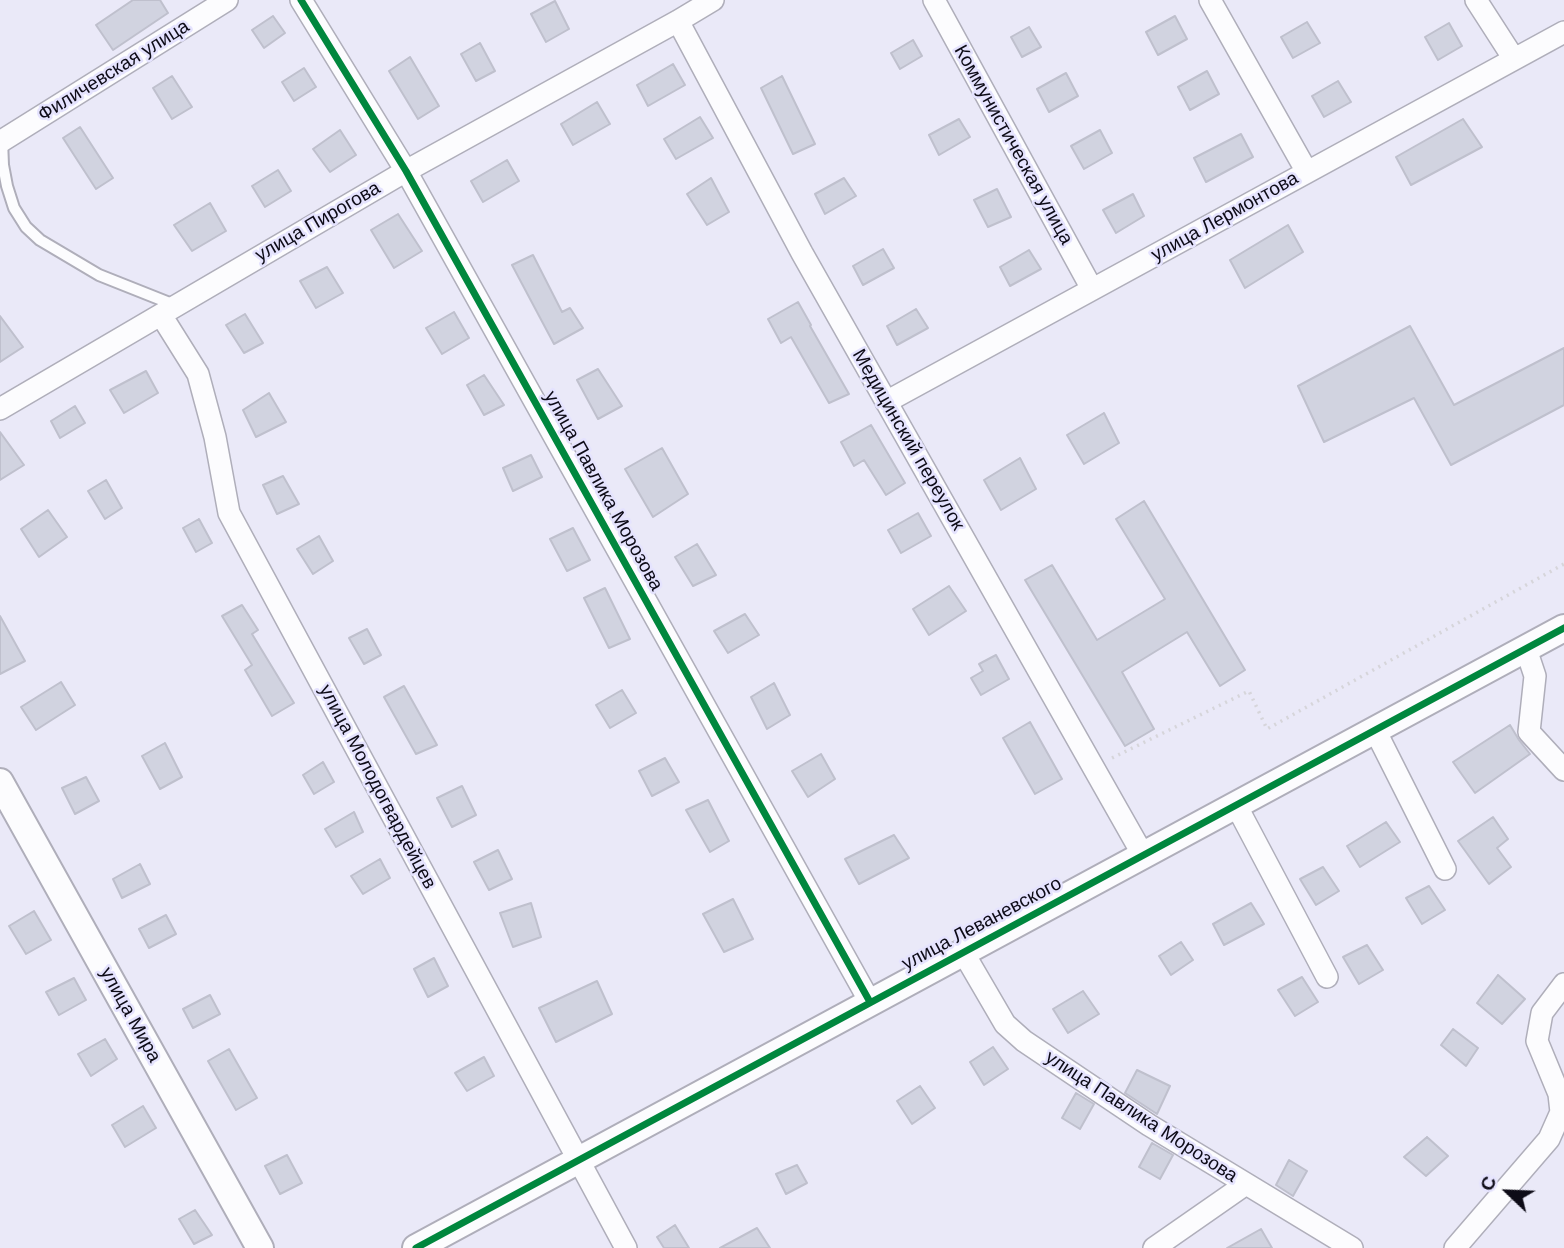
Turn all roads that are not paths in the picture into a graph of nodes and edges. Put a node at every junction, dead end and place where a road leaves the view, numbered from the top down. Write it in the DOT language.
graph roads {
  1 [pos="227,0"];
  2 [pos="301,0"];
  3 [pos="713,0"];
  4 [pos="934,0"];
  5 [pos="1210,0"];
  6 [pos="1476,0"];
  7 [pos="678,21"];
  8 [pos="1564,32"];
  9 [pos="1514,59"];
  10 [pos="1,141"];
  11 [pos="406,171"];
  12 [pos="1307,172"];
  13 [pos="1092,289"];
  14 [pos="169,310"];
  15 [pos="886,402"];
  16 [pos="0,409"];
  17 [pos="1564,628"];
  18 [pos="1526,649"];
  19 [pos="1375,730"];
  20 [pos="1564,770"];
  21 [pos="0,782"];
  22 [pos="1236,805"];
  23 [pos="1143,855"];
  24 [pos="1445,869"];
  25 [pos="963,953"];
  26 [pos="1328,977"];
  27 [pos="1564,984"];
  28 [pos="870,1002"];
  29 [pos="578,1160"];
  30 [pos="1246,1184"];
  31 [pos="260,1248"];
  32 [pos="416,1248"];
  33 [pos="626,1248"];
  34 [pos="1154,1248"];
  35 [pos="1352,1248"];
  36 [pos="1455,1248"];
  1 -- 10 [label="street, Филичевская улица"];
  2 -- 11 [label="street, улица Павлика Морозова"];
  3 -- 7 [label="street, улица Пирогова"];
  4 -- 13 [label="street, Коммунистическая улица"];
  5 -- 12 [label="street"];
  6 -- 9 [label="street"];
  7 -- 11 [label="street, улица Пирогова"];
  7 -- 15 [label="street, Медицинский переулок"];
  8 -- 9 [label="street, улица Лермонтова"];
  9 -- 12 [label="street, улица Лермонтова"];
  10 -- 14 [label="lane"];
  11 -- 14 [label="street, улица Пирогова"];
  11 -- 28 [label="street, улица Павлика Морозова"];
  12 -- 13 [label="street, улица Лермонтова"];
  13 -- 15 [label="street, улица Лермонтова"];
  14 -- 16 [label="street, улица Пирогова"];
  14 -- 29 [label="street, улица Молодогвардейцев"];
  15 -- 23 [label="street, Медицинский переулок"];
  17 -- 18 [label="street, улица Леваневского"];
  18 -- 19 [label="street, улица Леваневского"];
  18 -- 20 [label="street"];
  19 -- 22 [label="street, улица Леваневского"];
  19 -- 24 [label="street"];
  21 -- 31 [label="street, улица Мира"];
  22 -- 23 [label="street, улица Леваневского"];
  22 -- 26 [label="street"];
  23 -- 25 [label="street, улица Леваневского"];
  25 -- 28 [label="street, улица Леваневского"];
  25 -- 30 [label="street, улица Павлика Морозова"];
  27 -- 36 [label="street"];
  28 -- 29 [label="street, улица Леваневского"];
  29 -- 32 [label="street, улица Леваневского"];
  29 -- 33 [label="street, улица Молодогвардейцев"];
  30 -- 34 [label="street"];
  30 -- 35 [label="street, улица Павлика Морозова"];
}
